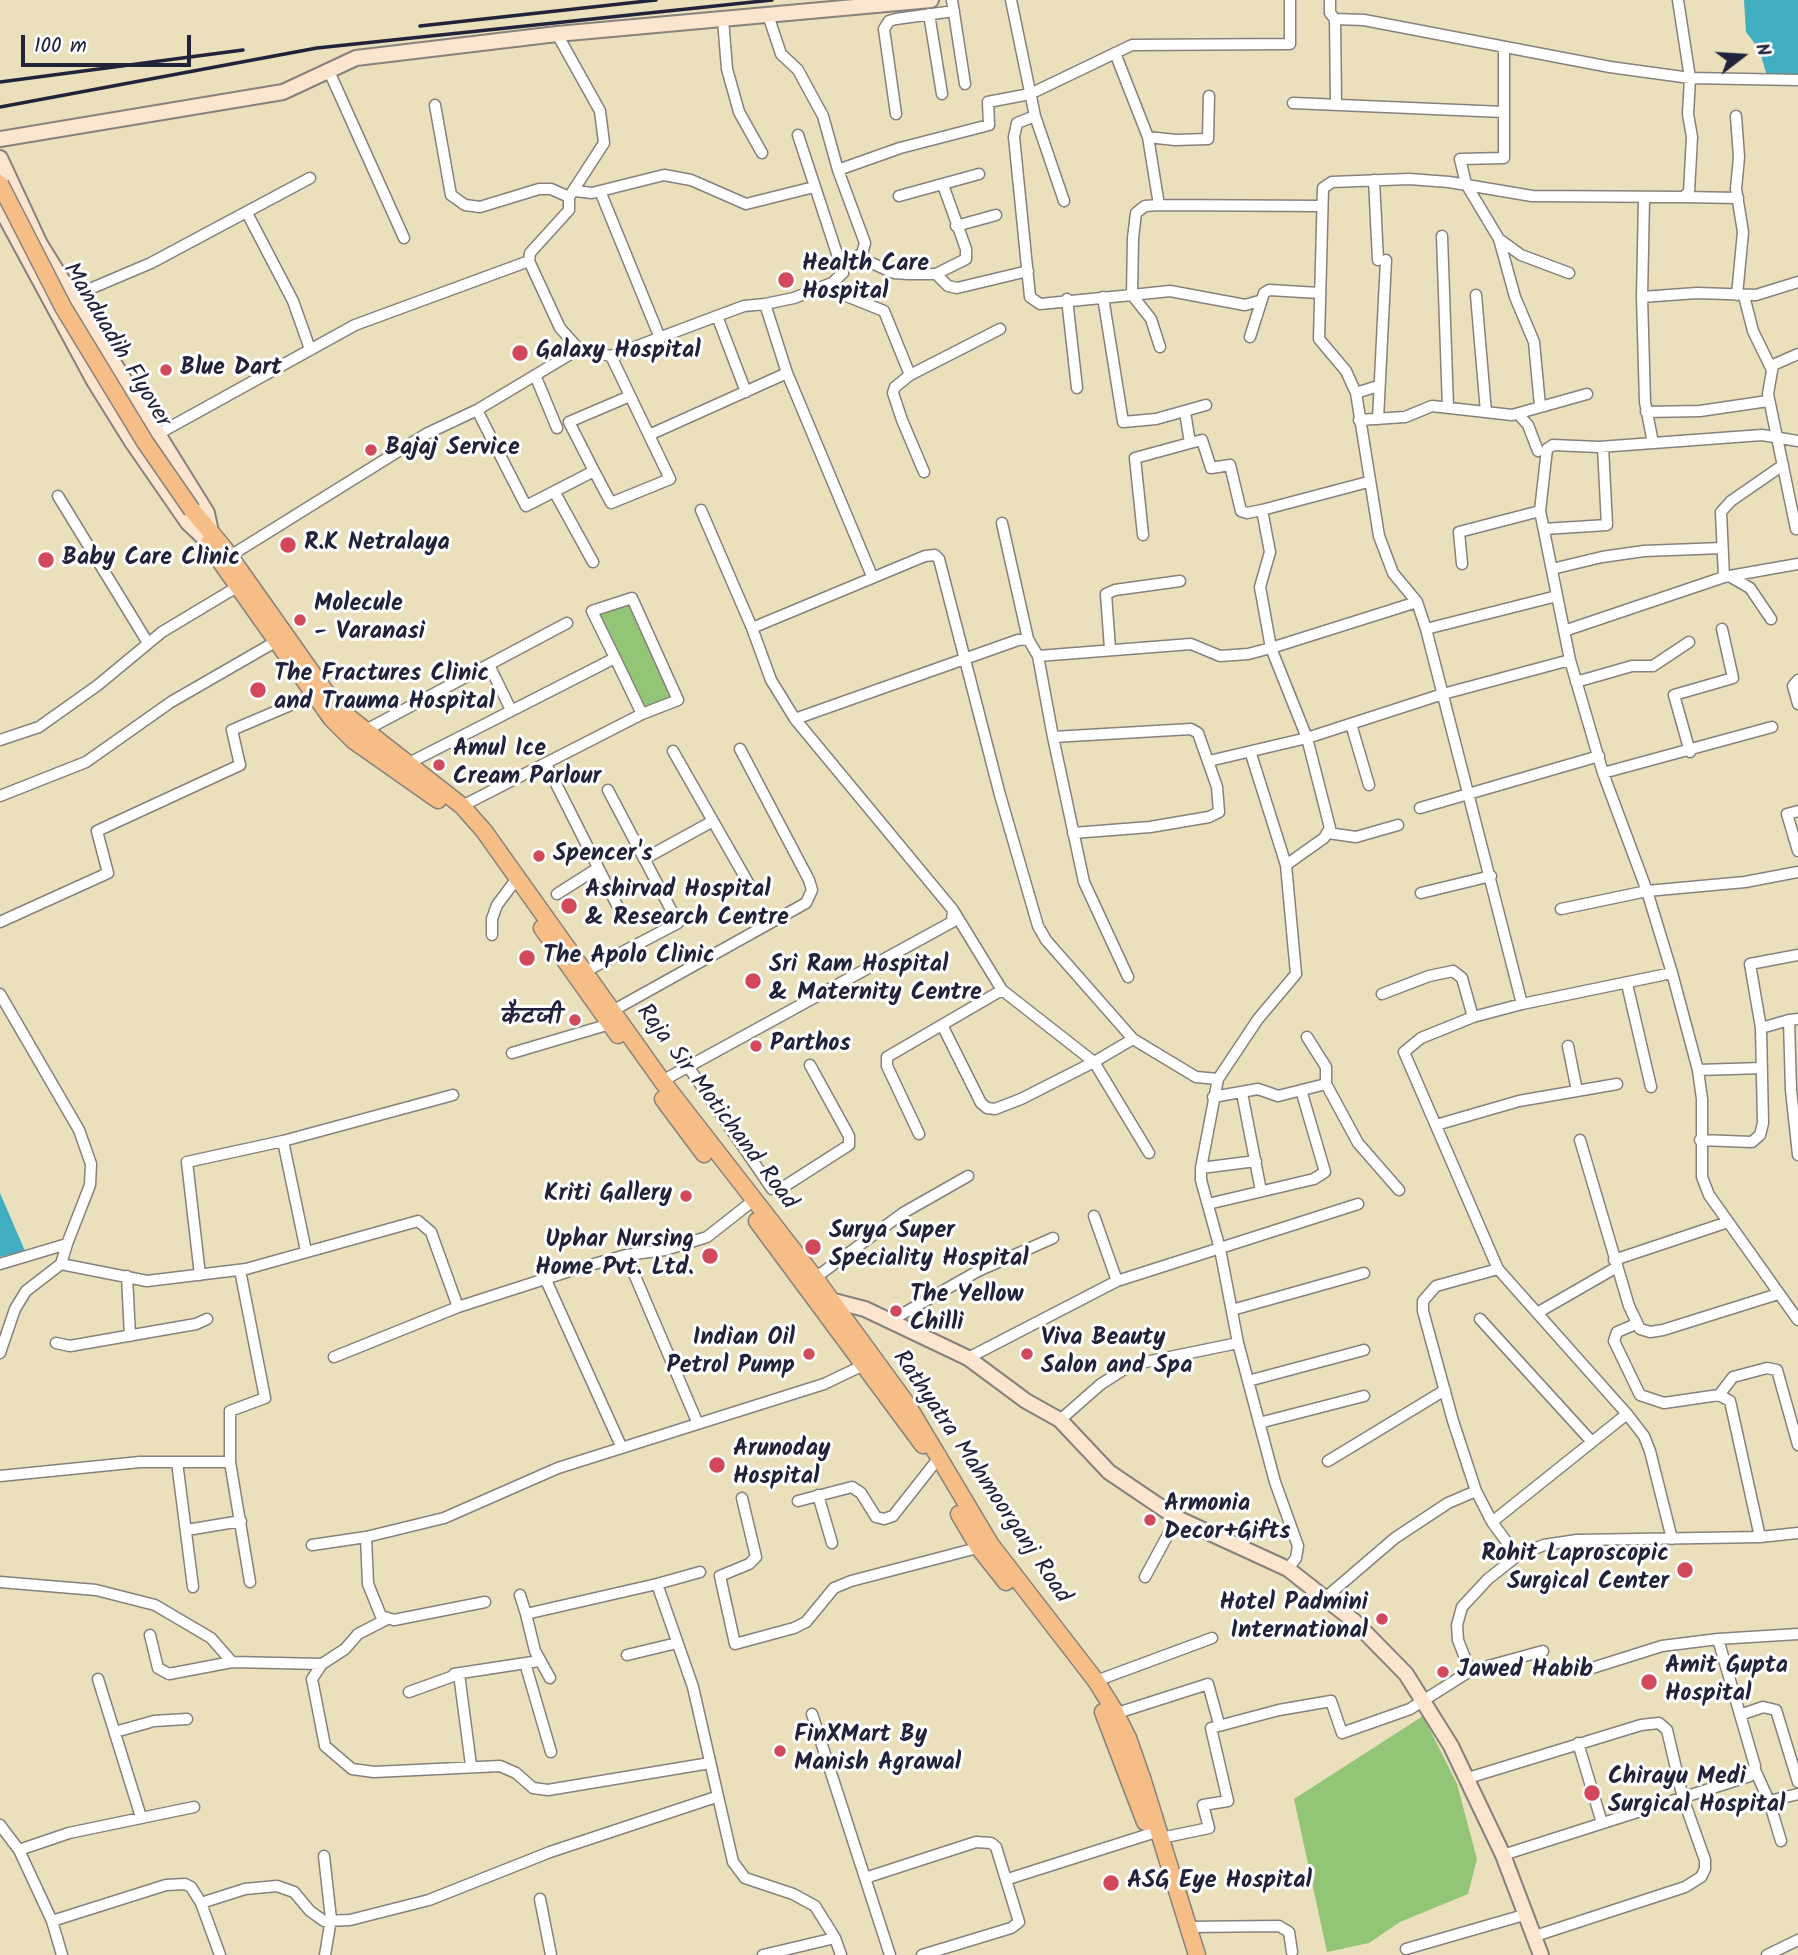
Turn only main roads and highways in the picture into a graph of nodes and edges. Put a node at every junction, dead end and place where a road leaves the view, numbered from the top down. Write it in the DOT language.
graph roads {
  1 [pos="0,184"];
  2 [pos="206,532"];
  3 [pos="319,693"];
  4 [pos="515,881"];
  5 [pos="612,1017"];
  6 [pos="750,1204"];
  7 [pos="825,1303"];
  8 [pos="985,1546"];
  9 [pos="1111,1716"];
  10 [pos="1156,1834"];
  11 [pos="1186,1955"];
  12 [pos="1197,1955"];
  1 -- 2 [label="main road, Manduadih Flyover, bridge"];
  2 -- 3 [label="main road, Raja Sir Motichand Road"];
  2 -- 3 [label="main road, Rathyatra Mahmoorganj Road"];
  3 -- 4 [label="main road, Rathyatra Mahmoorganj Road"];
  3 -- 4 [label="main road, Raja Sir Motichand Road"];
  4 -- 5 [label="main road, Rathyatra Mahmoorganj Road"];
  4 -- 5 [label="main road, Raja Sir Motichand Road"];
  5 -- 6 [label="main road, Raja Sir Motichand Road"];
  5 -- 6 [label="main road, Rathyatra Mahmoorganj Road"];
  6 -- 7 [label="main road, Rathyatra Mahmoorganj Road"];
  6 -- 7 [label="main road, Raja Sir Motichand Road"];
  7 -- 8 [label="main road, Rathyatra Mahmoorganj Road"];
  8 -- 9 [label="main road, Rathyatra Mahmoorganj Road"];
  8 -- 9 [label="main road, Rathyatra Mahmoorganj Road"];
  9 -- 10 [label="main road, Rathyatra Mahmoorganj Road"];
  10 -- 11 [label="main road, Rathyatra Mahmoorganj Road"];
  10 -- 12 [label="main road, Rathyatra Mahmoorganj Road"];
}
